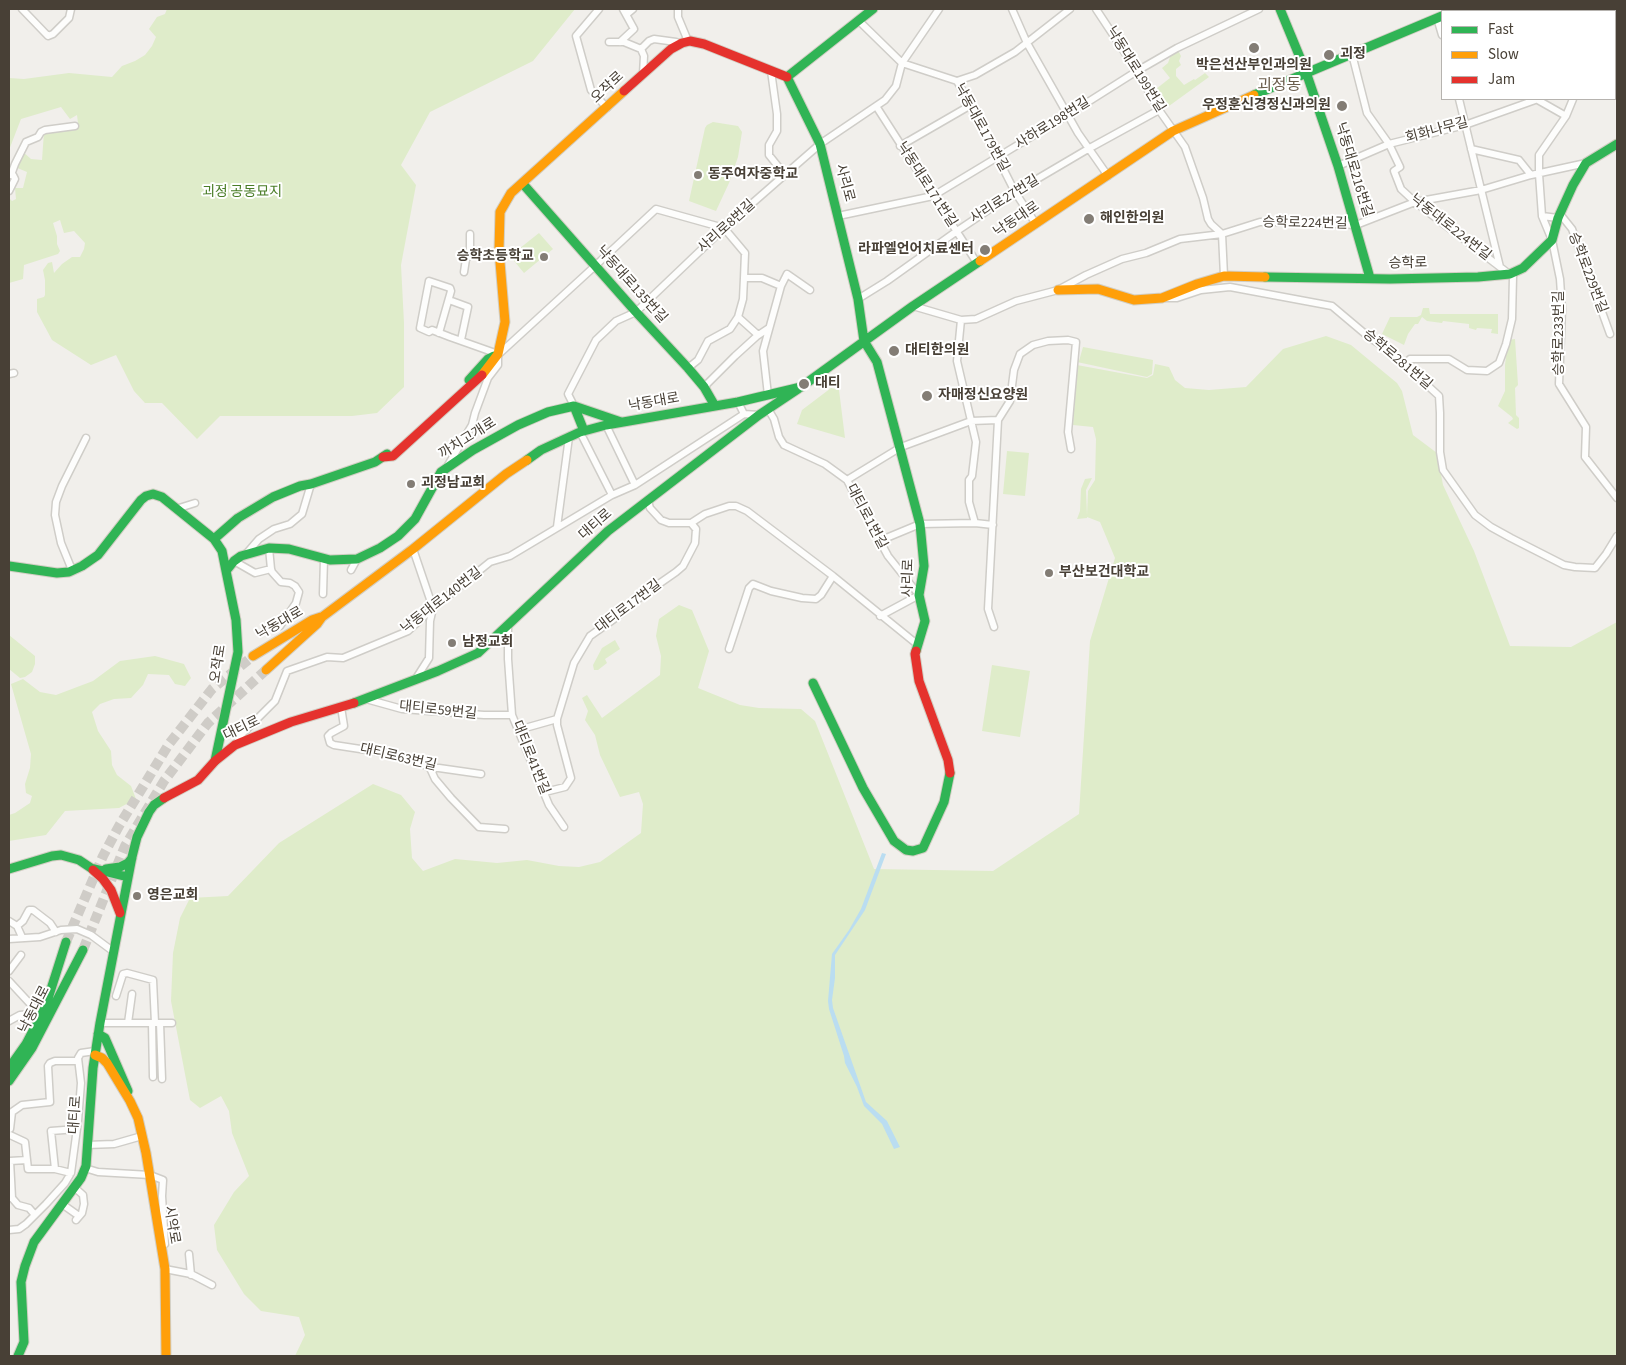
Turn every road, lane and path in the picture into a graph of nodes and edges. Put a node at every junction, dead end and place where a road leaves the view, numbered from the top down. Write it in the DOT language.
graph roads {
  1 [pos="22,9"];
  2 [pos="71,9"];
  3 [pos="599,9"];
  4 [pos="633,9"];
  5 [pos="678,9"];
  6 [pos="873,9"];
  7 [pos="939,9"];
  8 [pos="1012,9"];
  9 [pos="1070,9"];
  10 [pos="1096,9"];
  11 [pos="1259,9"];
  12 [pos="1280,9"];
  13 [pos="625,11"];
  14 [pos="1441,14"];
  15 [pos="858,20"];
  16 [pos="688,41"];
  17 [pos="609,42"];
  18 [pos="620,42"];
  19 [pos="676,42"];
  20 [pos="1027,43"];
  21 [pos="641,49"];
  22 [pos="1352,54"];
  23 [pos="902,63"];
  24 [pos="771,71"];
  25 [pos="1137,71"];
  26 [pos="1306,72"];
  27 [pos="643,74"];
  28 [pos="787,77"];
  29 [pos="957,81"];
  30 [pos="1459,100"];
  31 [pos="1533,100"];
  32 [pos="1538,100"];
  33 [pos="1573,100"];
  34 [pos="971,105"];
  35 [pos="876,106"];
  36 [pos="607,108"];
  37 [pos="1159,110"];
  38 [pos="1069,114"];
  39 [pos="1566,116"];
  40 [pos="1466,125"];
  41 [pos="75,126"];
  42 [pos="1173,132"];
  43 [pos="820,144"];
  44 [pos="1389,144"];
  45 [pos="1617,144"];
  46 [pos="900,146"];
  47 [pos="1088,149"];
  48 [pos="1471,149"];
  49 [pos="998,158"];
  50 [pos="1586,162"];
  51 [pos="1338,166"];
  52 [pos="1539,174"];
  53 [pos="10,175"];
  54 [pos="785,175"];
  55 [pos="1530,175"];
  56 [pos="1108,176"];
  57 [pos="523,184"];
  58 [pos="1481,190"];
  59 [pos="9,191"];
  60 [pos="1015,192"];
  61 [pos="933,196"];
  62 [pos="1415,202"];
  63 [pos="838,216"];
  64 [pos="1542,216"];
  65 [pos="1559,216"];
  66 [pos="1036,224"];
  67 [pos="1356,225"];
  68 [pos="724,228"];
  69 [pos="957,231"];
  70 [pos="470,234"];
  71 [pos="1222,234"];
  72 [pos="1552,240"];
  73 [pos="977,263"];
  74 [pos="595,266"];
  75 [pos="1500,267"];
  76 [pos="464,272"];
  77 [pos="1510,274"];
  78 [pos="1224,276"];
  79 [pos="744,278"];
  80 [pos="1370,278"];
  81 [pos="781,286"];
  82 [pos="810,290"];
  83 [pos="1058,290"];
  84 [pos="1162,298"];
  85 [pos="858,299"];
  86 [pos="449,300"];
  87 [pos="913,306"];
  88 [pos="636,312"];
  89 [pos="738,317"];
  90 [pos="961,320"];
  91 [pos="769,328"];
  92 [pos="440,333"];
  93 [pos="1610,334"];
  94 [pos="758,335"];
  95 [pos="461,340"];
  96 [pos="864,341"];
  97 [pos="498,354"];
  98 [pos="1405,364"];
  99 [pos="688,368"];
  100 [pos="704,387"];
  101 [pos="800,387"];
  102 [pos="768,395"];
  103 [pos="738,402"];
  104 [pos="574,406"];
  105 [pos="716,406"];
  106 [pos="768,409"];
  107 [pos="744,414"];
  108 [pos="759,415"];
  109 [pos="998,420"];
  110 [pos="971,421"];
  111 [pos="621,422"];
  112 [pos="606,425"];
  113 [pos="582,431"];
  114 [pos="569,436"];
  115 [pos="87,438"];
  116 [pos="901,447"];
  117 [pos="1071,449"];
  118 [pos="447,467"];
  119 [pos="847,480"];
  120 [pos="311,484"];
  121 [pos="635,485"];
  122 [pos="612,495"];
  123 [pos="1617,498"];
  124 [pos="648,500"];
  125 [pos="195,503"];
  126 [pos="176,509"];
  127 [pos="975,523"];
  128 [pos="691,524"];
  129 [pos="920,524"];
  130 [pos="992,525"];
  131 [pos="557,527"];
  132 [pos="1617,536"];
  133 [pos="214,539"];
  134 [pos="879,541"];
  135 [pos="269,548"];
  136 [pos="413,549"];
  137 [pos="222,551"];
  138 [pos="246,554"];
  139 [pos="324,559"];
  140 [pos="357,559"];
  141 [pos="234,561"];
  142 [pos="9,566"];
  143 [pos="271,569"];
  144 [pos="74,570"];
  145 [pos="351,570"];
  146 [pos="226,571"];
  147 [pos="833,576"];
  148 [pos="323,594"];
  149 [pos="919,595"];
  150 [pos="433,608"];
  151 [pos="880,616"];
  152 [pos="322,617"];
  153 [pos="508,624"];
  154 [pos="280,626"];
  155 [pos="994,627"];
  156 [pos="918,645"];
  157 [pos="729,649"];
  158 [pos="253,656"];
  159 [pos="266,670"];
  160 [pos="415,680"];
  161 [pos="813,683"];
  162 [pos="366,699"];
  163 [pos="341,707"];
  164 [pos="512,715"];
  165 [pos="557,719"];
  166 [pos="518,730"];
  167 [pos="235,745"];
  168 [pos="215,761"];
  169 [pos="430,768"];
  170 [pos="481,774"];
  171 [pos="545,792"];
  172 [pos="564,826"];
  173 [pos="505,830"];
  174 [pos="132,857"];
  175 [pos="9,869"];
  176 [pos="95,869"];
  177 [pos="128,877"];
  178 [pos="121,916"];
  179 [pos="9,921"];
  180 [pos="17,926"];
  181 [pos="56,932"];
  182 [pos="22,938"];
  183 [pos="9,939"];
  184 [pos="66,942"];
  185 [pos="83,950"];
  186 [pos="114,952"];
  187 [pos="21,955"];
  188 [pos="9,971"];
  189 [pos="9,981"];
  190 [pos="132,994"];
  191 [pos="116,996"];
  192 [pos="9,1020"];
  193 [pos="100,1023"];
  194 [pos="128,1023"];
  195 [pos="156,1023"];
  196 [pos="172,1023"];
  197 [pos="98,1034"];
  198 [pos="95,1053"];
  199 [pos="78,1061"];
  200 [pos="9,1068"];
  201 [pos="153,1077"];
  202 [pos="162,1079"];
  203 [pos="9,1081"];
  204 [pos="130,1101"];
  205 [pos="77,1129"];
  206 [pos="9,1132"];
  207 [pos="142,1136"];
  208 [pos="87,1145"];
  209 [pos="27,1160"];
  210 [pos="85,1168"];
  211 [pos="55,1169"];
  212 [pos="71,1173"];
  213 [pos="150,1175"];
  214 [pos="74,1187"];
  215 [pos="10,1198"];
  216 [pos="62,1204"];
  217 [pos="35,1215"];
  218 [pos="9,1230"];
  219 [pos="189,1254"];
  220 [pos="166,1269"];
  221 [pos="191,1275"];
  222 [pos="212,1286"];
  223 [pos="18,1356"];
  224 [pos="166,1356"];
  1 -- 2 [label="street"];
  3 -- 36 [label="street"];
  4 -- 13 [label="street"];
  5 -- 16 [label="street"];
  6 -- 15 [label="street"];
  7 -- 23 [label="street, 사리로8번길"];
  8 -- 20 [label="street"];
  9 -- 20 [label="street"];
  10 -- 25 [label="street, 낙동대로199번길"];
  11 -- 25 [label="street, 사하로198번길"];
  12 -- 26 [label="street, 낙동대로216번길"];
  13 -- 18 [label="street"];
  14 -- 22 [label="street, 낙동대로"];
  15 -- 23 [label="street"];
  15 -- 28 [label="street"];
  16 -- 24 [label="street"];
  16 -- 27 [label="street, 오작로"];
  17 -- 18 [label="street"];
  18 -- 21 [label="street"];
  19 -- 21 [label="street"];
  20 -- 29 [label="street"];
  20 -- 38 [label="street"];
  21 -- 27 [label="street"];
  22 -- 26 [label="street, 낙동대로"];
  22 -- 44 [label="street, 낙동대로224번길"];
  23 -- 29 [label="street, 낙동대로179번길"];
  23 -- 35 [label="street, 사리로8번길"];
  24 -- 28 [label="street"];
  24 -- 54 [label="street"];
  25 -- 37 [label="street, 낙동대로199번길"];
  25 -- 38 [label="street, 사하로198번길"];
  26 -- 42 [label="street, 낙동대로"];
  26 -- 51 [label="street, 낙동대로216번길"];
  27 -- 36 [label="street, 오작로"];
  28 -- 43 [label="street, 사리로"];
  29 -- 34 [label="street, 낙동대로179번길"];
  30 -- 40 [label="street"];
  31 -- 40 [label="street, 회화나무길"];
  32 -- 39 [label="street"];
  33 -- 39 [label="street, 승학로233번길"];
  34 -- 46 [label="street"];
  34 -- 49 [label="street, 낙동대로179번길"];
  35 -- 43 [label="street, 사리로8번길"];
  35 -- 46 [label="street, 낙동대로171번길"];
  36 -- 57 [label="street, 오작로"];
  37 -- 42 [label="street, 낙동대로199번길"];
  37 -- 47 [label="street, 사리로27번길"];
  38 -- 47 [label="street"];
  38 -- 49 [label="street, 사하로198번길"];
  39 -- 52 [label="street, 승학로233번길"];
  40 -- 44 [label="street, 회화나무길"];
  40 -- 48 [label="street"];
  41 -- 53 [label="street"];
  42 -- 56 [label="street, 낙동대로"];
  42 -- 71 [label="street, 낙동대로199번길"];
  43 -- 54 [label="street, 사리로8번길"];
  43 -- 63 [label="street, 사리로"];
  44 -- 51 [label="street, 회화나무길"];
  44 -- 62 [label="street, 낙동대로224번길"];
  45 -- 50 [label="street"];
  46 -- 61 [label="street, 낙동대로171번길"];
  47 -- 56 [label="street"];
  47 -- 60 [label="street, 사리로27번길"];
  48 -- 55 [label="street"];
  48 -- 58 [label="street"];
  49 -- 60 [label="street, 낙동대로179번길"];
  49 -- 61 [label="street, 사하로198번길"];
  50 -- 52 [label="street, 승학로224번길"];
  50 -- 65 [label="street"];
  51 -- 67 [label="street, 낙동대로216번길"];
  52 -- 55 [label="street, 승학로224번길"];
  52 -- 64 [label="street, 승학로233번길"];
  53 -- 59 [label="street"];
  54 -- 68 [label="street, 사리로8번길"];
  55 -- 58 [label="street, 승학로224번길"];
  56 -- 66 [label="street, 낙동대로"];
  57 -- 74 [label="street, 낙동대로135번길"];
  57 -- 97 [label="street, 오작로"];
  58 -- 62 [label="street, 승학로224번길"];
  58 -- 75 [label="street"];
  60 -- 66 [label="street, 낙동대로179번길"];
  60 -- 69 [label="street, 사리로27번길"];
  61 -- 63 [label="street, 사하로198번길"];
  61 -- 69 [label="street, 낙동대로171번길"];
  62 -- 67 [label="street, 승학로224번길"];
  62 -- 75 [label="street, 낙동대로224번길"];
  63 -- 85 [label="street, 사리로"];
  64 -- 65 [label="street"];
  64 -- 72 [label="street, 승학로233번길"];
  65 -- 72 [label="street"];
  65 -- 93 [label="street, 승학로229번길"];
  66 -- 73 [label="street, 낙동대로"];
  67 -- 71 [label="street, 승학로224번길"];
  67 -- 80 [label="street, 낙동대로216번길"];
  68 -- 74 [label="street"];
  68 -- 79 [label="street"];
  68 -- 88 [label="street, 사리로8번길"];
  69 -- 73 [label="street, 낙동대로171번길"];
  69 -- 85 [label="street, 사리로27번길"];
  70 -- 76 [label="street"];
  71 -- 78 [label="street"];
  71 -- 83 [label="street, 승학로224번길"];
  72 -- 77 [label="street"];
  72 -- 123 [label="street, 승학로233번길"];
  73 -- 87 [label="street, 낙동대로"];
  74 -- 88 [label="street, 낙동대로135번길"];
  74 -- 97 [label="street"];
  75 -- 77 [label="street, 낙동대로224번길"];
  77 -- 80 [label="street, 승학로"];
  77 -- 98 [label="street"];
  78 -- 80 [label="street, 승학로"];
  78 -- 84 [label="street, 승학로"];
  79 -- 81 [label="street"];
  79 -- 89 [label="street"];
  81 -- 82 [label="street"];
  81 -- 91 [label="street"];
  83 -- 84 [label="street, 승학로"];
  83 -- 90 [label="street, 승학로224번길"];
  84 -- 98 [label="street, 승학로281번길"];
  85 -- 96 [label="street, 사리로"];
  86 -- 92 [label="street"];
  86 -- 92 [label="street"];
  86 -- 95 [label="street"];
  87 -- 90 [label="street"];
  87 -- 96 [label="street, 낙동대로"];
  88 -- 99 [label="street, 낙동대로135번길"];
  88 -- 104 [label="street, 사리로8번길"];
  89 -- 94 [label="street"];
  89 -- 99 [label="street"];
  90 -- 110 [label="street"];
  91 -- 94 [label="street"];
  91 -- 102 [label="street"];
  92 -- 95 [label="street"];
  94 -- 100 [label="street"];
  95 -- 97 [label="street"];
  96 -- 101 [label="street, 낙동대로"];
  96 -- 116 [label="street, 사리로"];
  97 -- 118 [label="street"];
  97 -- 120 [label="street"];
  98 -- 132 [label="street, 승학로281번길"];
  99 -- 100 [label="street, 낙동대로135번길"];
  100 -- 105 [label="street, 낙동대로135번길"];
  101 -- 102 [label="street, 낙동대로"];
  101 -- 106 [label="street, 대티로"];
  102 -- 103 [label="street, 낙동대로"];
  103 -- 105 [label="street, 낙동대로"];
  103 -- 107 [label="street"];
  104 -- 111 [label="street"];
  104 -- 113 [label="street"];
  104 -- 118 [label="street, 까치고개로"];
  105 -- 111 [label="street, 낙동대로"];
  106 -- 108 [label="street, 대티로"];
  106 -- 119 [label="street, 대티로1번길"];
  107 -- 108 [label="street"];
  107 -- 121 [label="street, 낙동대로140번길"];
  108 -- 124 [label="street, 대티로"];
  109 -- 110 [label="street"];
  109 -- 117 [label="street"];
  109 -- 130 [label="street"];
  110 -- 116 [label="street"];
  110 -- 127 [label="street"];
  111 -- 112 [label="street, 낙동대로"];
  112 -- 113 [label="street, 낙동대로"];
  112 -- 121 [label="street"];
  113 -- 114 [label="street, 낙동대로"];
  113 -- 122 [label="street"];
  114 -- 131 [label="street"];
  114 -- 136 [label="street, 낙동대로"];
  115 -- 144 [label="street"];
  116 -- 119 [label="street"];
  116 -- 129 [label="street, 사리로"];
  118 -- 140 [label="street, 까치고개로"];
  119 -- 134 [label="street, 대티로1번길"];
  120 -- 133 [label="street"];
  120 -- 137 [label="street"];
  120 -- 138 [label="street, 까치고개로"];
  121 -- 122 [label="street, 낙동대로140번길"];
  122 -- 131 [label="street, 낙동대로140번길"];
  124 -- 128 [label="street"];
  124 -- 153 [label="street, 대티로"];
  125 -- 126 [label="street"];
  126 -- 133 [label="street"];
  126 -- 144 [label="street"];
  127 -- 129 [label="street"];
  127 -- 130 [label="street"];
  128 -- 147 [label="street"];
  128 -- 165 [label="street, 대티로17번길"];
  129 -- 134 [label="street"];
  129 -- 149 [label="street, 사리로"];
  130 -- 155 [label="street"];
  131 -- 150 [label="street, 낙동대로140번길"];
  133 -- 137 [label="street"];
  134 -- 149 [label="street, 대티로1번길"];
  135 -- 138 [label="street, 까치고개로"];
  135 -- 139 [label="street, 까치고개로"];
  135 -- 143 [label="street"];
  136 -- 150 [label="street"];
  136 -- 152 [label="street, 낙동대로"];
  137 -- 146 [label="street"];
  138 -- 141 [label="street, 까치고개로"];
  139 -- 140 [label="street, 까치고개로"];
  139 -- 148 [label="street"];
  140 -- 145 [label="street"];
  141 -- 143 [label="street"];
  141 -- 146 [label="street, 까치고개로"];
  142 -- 144 [label="street"];
  143 -- 154 [label="street"];
  146 -- 168 [label="street, 오작로"];
  147 -- 151 [label="street"];
  147 -- 157 [label="street"];
  149 -- 151 [label="street"];
  149 -- 156 [label="street, 사리로"];
  150 -- 160 [label="street"];
  150 -- 167 [label="street, 낙동대로140번길"];
  151 -- 156 [label="street"];
  152 -- 158 [label="street, 낙동대로"];
  152 -- 159 [label="street, 낙동대로"];
  153 -- 160 [label="street, 대티로"];
  153 -- 164 [label="street, 대티로41번길"];
  156 -- 161 [label="street, 사리로"];
  160 -- 162 [label="street, 대티로"];
  162 -- 163 [label="street, 대티로"];
  162 -- 164 [label="street, 대티로59번길"];
  163 -- 167 [label="street, 대티로"];
  163 -- 169 [label="street, 대티로63번길"];
  164 -- 166 [label="street, 대티로41번길"];
  165 -- 166 [label="street"];
  165 -- 171 [label="street, 대티로17번길"];
  166 -- 171 [label="street, 대티로41번길"];
  167 -- 168 [label="street, 대티로"];
  168 -- 174 [label="street, 대티로"];
  169 -- 170 [label="street, 대티로63번길"];
  169 -- 173 [label="street"];
  171 -- 172 [label="street, 대티로41번길"];
  174 -- 176 [label="street"];
  174 -- 177 [label="street, 대티로"];
  175 -- 176 [label="street"];
  176 -- 177 [label="street"];
  176 -- 178 [label="street"];
  177 -- 178 [label="street, 대티로"];
  178 -- 186 [label="street, 대티로"];
  179 -- 180 [label="street"];
  180 -- 181 [label="street"];
  180 -- 182 [label="street"];
  181 -- 182 [label="street"];
  181 -- 186 [label="street"];
  182 -- 183 [label="street"];
  184 -- 200 [label="street, 낙동대로"];
  185 -- 203 [label="street, 낙동대로"];
  186 -- 193 [label="street, 대티로"];
  187 -- 188 [label="street"];
  189 -- 192 [label="street"];
  190 -- 194 [label="street"];
  191 -- 195 [label="street"];
  193 -- 194 [label="street"];
  193 -- 197 [label="street, 대티로"];
  194 -- 195 [label="street"];
  195 -- 196 [label="street"];
  195 -- 201 [label="street"];
  195 -- 202 [label="street"];
  197 -- 198 [label="street, 대티로"];
  197 -- 204 [label="street, 시약로"];
  198 -- 199 [label="street"];
  198 -- 204 [label="street, 시약로"];
  198 -- 208 [label="street, 대티로"];
  199 -- 205 [label="street"];
  199 -- 206 [label="street"];
  204 -- 207 [label="street, 시약로"];
  205 -- 211 [label="street"];
  205 -- 212 [label="street"];
  206 -- 209 [label="street"];
  207 -- 208 [label="street"];
  207 -- 213 [label="street, 시약로"];
  208 -- 210 [label="street, 대티로"];
  209 -- 211 [label="street"];
  209 -- 215 [label="street"];
  210 -- 213 [label="street"];
  210 -- 214 [label="street, 대티로"];
  211 -- 212 [label="street"];
  212 -- 217 [label="street"];
  213 -- 220 [label="street, 시약로"];
  214 -- 216 [label="street, 대티로"];
  214 -- 216 [label="street"];
  215 -- 217 [label="street"];
  216 -- 223 [label="street, 대티로"];
  217 -- 218 [label="street"];
  219 -- 221 [label="street"];
  220 -- 221 [label="street"];
  220 -- 224 [label="street, 시약로"];
  221 -- 222 [label="street"];
}
